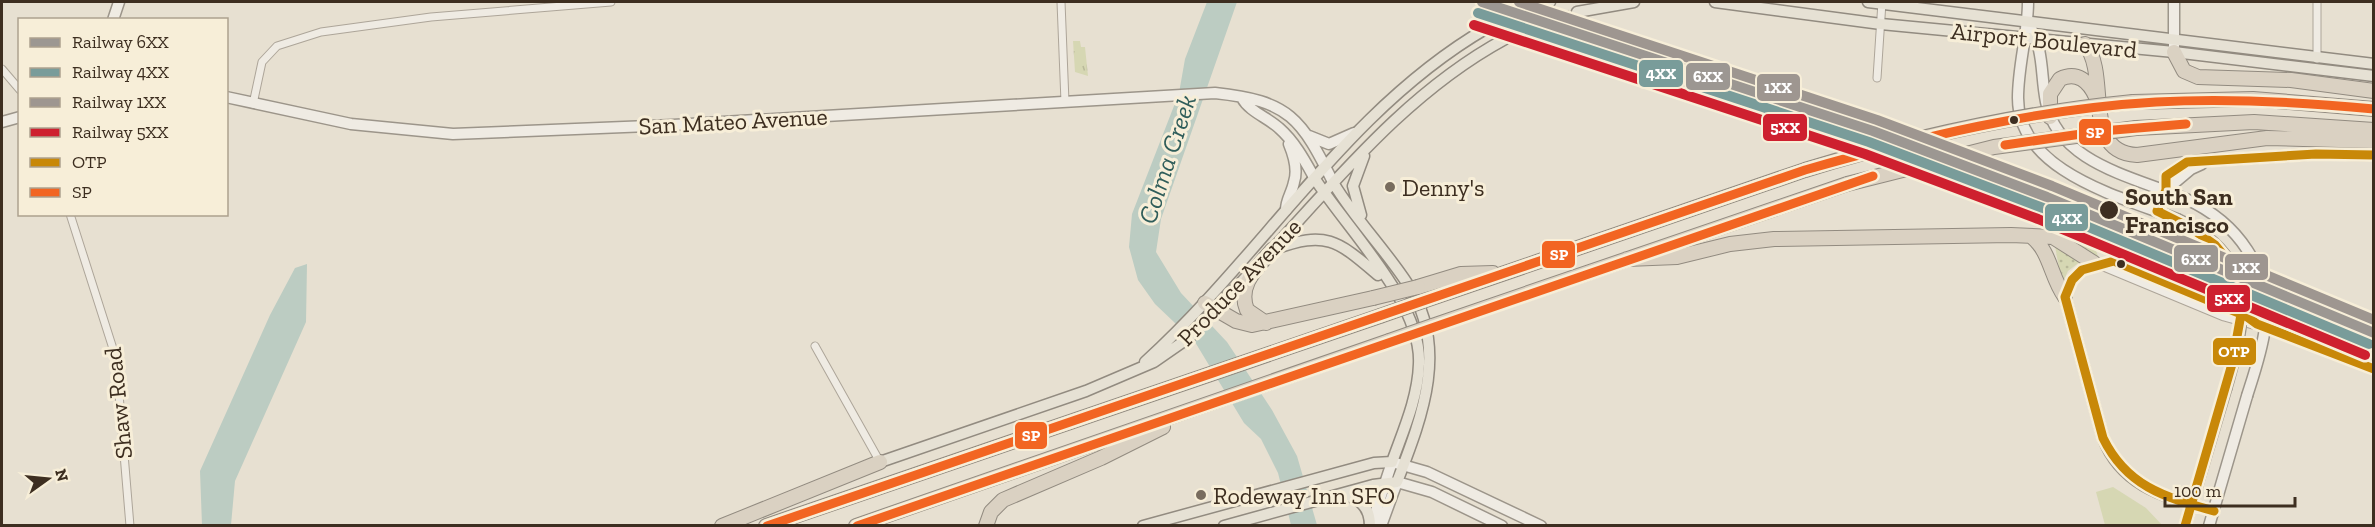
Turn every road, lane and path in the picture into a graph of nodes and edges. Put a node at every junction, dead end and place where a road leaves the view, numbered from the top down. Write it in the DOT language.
graph roads {
  1 [pos="119,2"];
  2 [pos="611,2"];
  3 [pos="1060,2"];
  4 [pos="1634,2"];
  5 [pos="1715,2"];
  6 [pos="1868,2"];
  7 [pos="1882,2"];
  8 [pos="2028,2"];
  9 [pos="2174,2"];
  10 [pos="2317,2"];
  11 [pos="1577,12"];
  12 [pos="114,18"];
  13 [pos="2028,23"];
  14 [pos="1881,24"];
  15 [pos="1487,28"];
  16 [pos="2024,37"];
  17 [pos="1505,39"];
  18 [pos="2038,40"];
  19 [pos="2085,44"];
  20 [pos="2174,45"];
  21 [pos="2317,57"];
  22 [pos="2373,64"];
  23 [pos="2,69"];
  24 [pos="2316,69"];
  25 [pos="2373,76"];
  26 [pos="1877,78"];
  27 [pos="18,88"];
  28 [pos="2373,91"];
  29 [pos="228,98"];
  30 [pos="1242,98"];
  31 [pos="1065,102"];
  32 [pos="253,104"];
  33 [pos="2099,108"];
  34 [pos="2373,109"];
  35 [pos="2050,117"];
  36 [pos="18,118"];
  37 [pos="2,122"];
  38 [pos="1360,130"];
  39 [pos="2373,130"];
  40 [pos="1282,131"];
  41 [pos="1308,135"];
  42 [pos="1380,135"];
  43 [pos="2373,141"];
  44 [pos="2373,155"];
  45 [pos="2207,163"];
  46 [pos="1326,168"];
  47 [pos="2185,173"];
  48 [pos="1316,179"];
  49 [pos="1334,183"];
  50 [pos="2166,190"];
  51 [pos="1324,193"];
  52 [pos="2186,199"];
  53 [pos="1286,210"];
  54 [pos="2157,211"];
  55 [pos="71,216"];
  56 [pos="1370,234"];
  57 [pos="2031,236"];
  58 [pos="1272,250"];
  59 [pos="1668,252"];
  60 [pos="2094,263"];
  61 [pos="1507,272"];
  62 [pos="1390,285"];
  63 [pos="2065,297"];
  64 [pos="1208,310"];
  65 [pos="1266,322"];
  66 [pos="815,346"];
  67 [pos="2373,369"];
  68 [pos="1136,370"];
  69 [pos="1213,402"];
  70 [pos="880,462"];
  71 [pos="1398,463"];
  72 [pos="1391,483"];
  73 [pos="1337,495"];
  74 [pos="2191,504"];
  75 [pos="2214,511"];
  76 [pos="130,525"];
  77 [pos="722,525"];
  78 [pos="766,525"];
  79 [pos="855,525"];
  80 [pos="986,525"];
  81 [pos="1143,525"];
  82 [pos="1224,525"];
  83 [pos="1371,525"];
  84 [pos="1381,525"];
  85 [pos="1502,525"];
  86 [pos="1541,525"];
  87 [pos="2185,525"];
  88 [pos="2209,525"];
  1 -- 12 [label="main road"];
  2 -- 32 [label="street"];
  3 -- 31 [label="street"];
  4 -- 11 [label="main road"];
  5 -- 14 [label="main road, Airport Boulevard"];
  6 -- 7 [label="main road, Airport Boulevard"];
  7 -- 13 [label="main road, Airport Boulevard"];
  7 -- 14 [label="street"];
  8 -- 13 [label="main road"];
  9 -- 20 [label="main road"];
  10 -- 21 [label="street"];
  13 -- 16 [label="main road"];
  13 -- 18 [label="main road"];
  13 -- 20 [label="main road, Airport Boulevard"];
  14 -- 16 [label="main road, Airport Boulevard"];
  14 -- 26 [label="street"];
  15 -- 38 [label="main road"];
  16 -- 18 [label="main road, Airport Boulevard"];
  16 -- 54 [label="main road"];
  17 -- 42 [label="main road"];
  18 -- 19 [label="main road, Airport Boulevard"];
  18 -- 35 [label="main road"];
  19 -- 20 [label="main road, Airport Boulevard"];
  19 -- 33 [label="highway"];
  20 -- 21 [label="main road, Airport Boulevard"];
  20 -- 24 [label="main road, Airport Boulevard"];
  20 -- 28 [label="highway"];
  21 -- 22 [label="main road, Airport Boulevard"];
  21 -- 24 [label="street"];
  23 -- 27 [label="street"];
  24 -- 25 [label="main road, Airport Boulevard"];
  29 -- 32 [label="main road, San Mateo Avenue"];
  30 -- 31 [label="main road, San Mateo Avenue"];
  30 -- 40 [label="main road"];
  30 -- 41 [label="main road, San Mateo Avenue"];
  31 -- 32 [label="main road, San Mateo Avenue"];
  33 -- 35 [label="highway"];
  33 -- 43 [label="highway"];
  34 -- 61 [label="highway, bridge"];
  35 -- 50 [label="main road"];
  36 -- 37 [label="main road"];
  38 -- 41 [label="main road"];
  38 -- 46 [label="main road"];
  39 -- 59 [label="highway, bridge"];
  40 -- 48 [label="main road"];
  40 -- 53 [label="main road"];
  41 -- 46 [label="main road, San Mateo Avenue"];
  42 -- 49 [label="main road"];
  42 -- 56 [label="main road"];
  44 -- 45 [label="main road"];
  45 -- 47 [label="main road"];
  45 -- 50 [label="main road"];
  46 -- 48 [label="main road"];
  46 -- 49 [label="main road, San Mateo Avenue"];
  47 -- 50 [label="main road"];
  47 -- 52 [label="main road"];
  48 -- 51 [label="main road"];
  48 -- 53 [label="main road, Produce Avenue"];
  49 -- 51 [label="main road, Produce Avenue"];
  49 -- 56 [label="main road"];
  50 -- 52 [label="main road"];
  50 -- 54 [label="main road"];
  51 -- 58 [label="main road, Produce Avenue"];
  51 -- 62 [label="main road"];
  52 -- 75 [label="main road, bridge"];
  53 -- 64 [label="main road, Produce Avenue"];
  54 -- 74 [label="main road, bridge"];
  55 -- 76 [label="street, Shaw Road"];
  56 -- 71 [label="main road"];
  57 -- 59 [label="highway"];
  57 -- 60 [label="highway"];
  57 -- 63 [label="highway"];
  58 -- 62 [label="main road"];
  58 -- 64 [label="main road, Produce Avenue"];
  58 -- 65 [label="highway"];
  59 -- 69 [label="highway, bridge"];
  60 -- 63 [label="street"];
  60 -- 67 [label="street"];
  61 -- 65 [label="highway, bridge"];
  61 -- 78 [label="highway, bridge"];
  62 -- 71 [label="main road"];
  63 -- 74 [label="main road"];
  64 -- 65 [label="highway"];
  64 -- 68 [label="main road, Produce Avenue"];
  64 -- 68 [label="main road, Produce Avenue"];
  66 -- 70 [label="street"];
  68 -- 70 [label="main road, Produce Avenue"];
  69 -- 79 [label="highway"];
  69 -- 80 [label="highway"];
  70 -- 77 [label="highway"];
  71 -- 72 [label="main road"];
  71 -- 81 [label="main road"];
  71 -- 86 [label="main road"];
  72 -- 73 [label="main road"];
  72 -- 83 [label="main road"];
  72 -- 84 [label="main road"];
  72 -- 85 [label="main road"];
  73 -- 82 [label="main road"];
  73 -- 83 [label="main road"];
  74 -- 75 [label="main road"];
  74 -- 87 [label="main road"];
  75 -- 88 [label="main road"];
}
